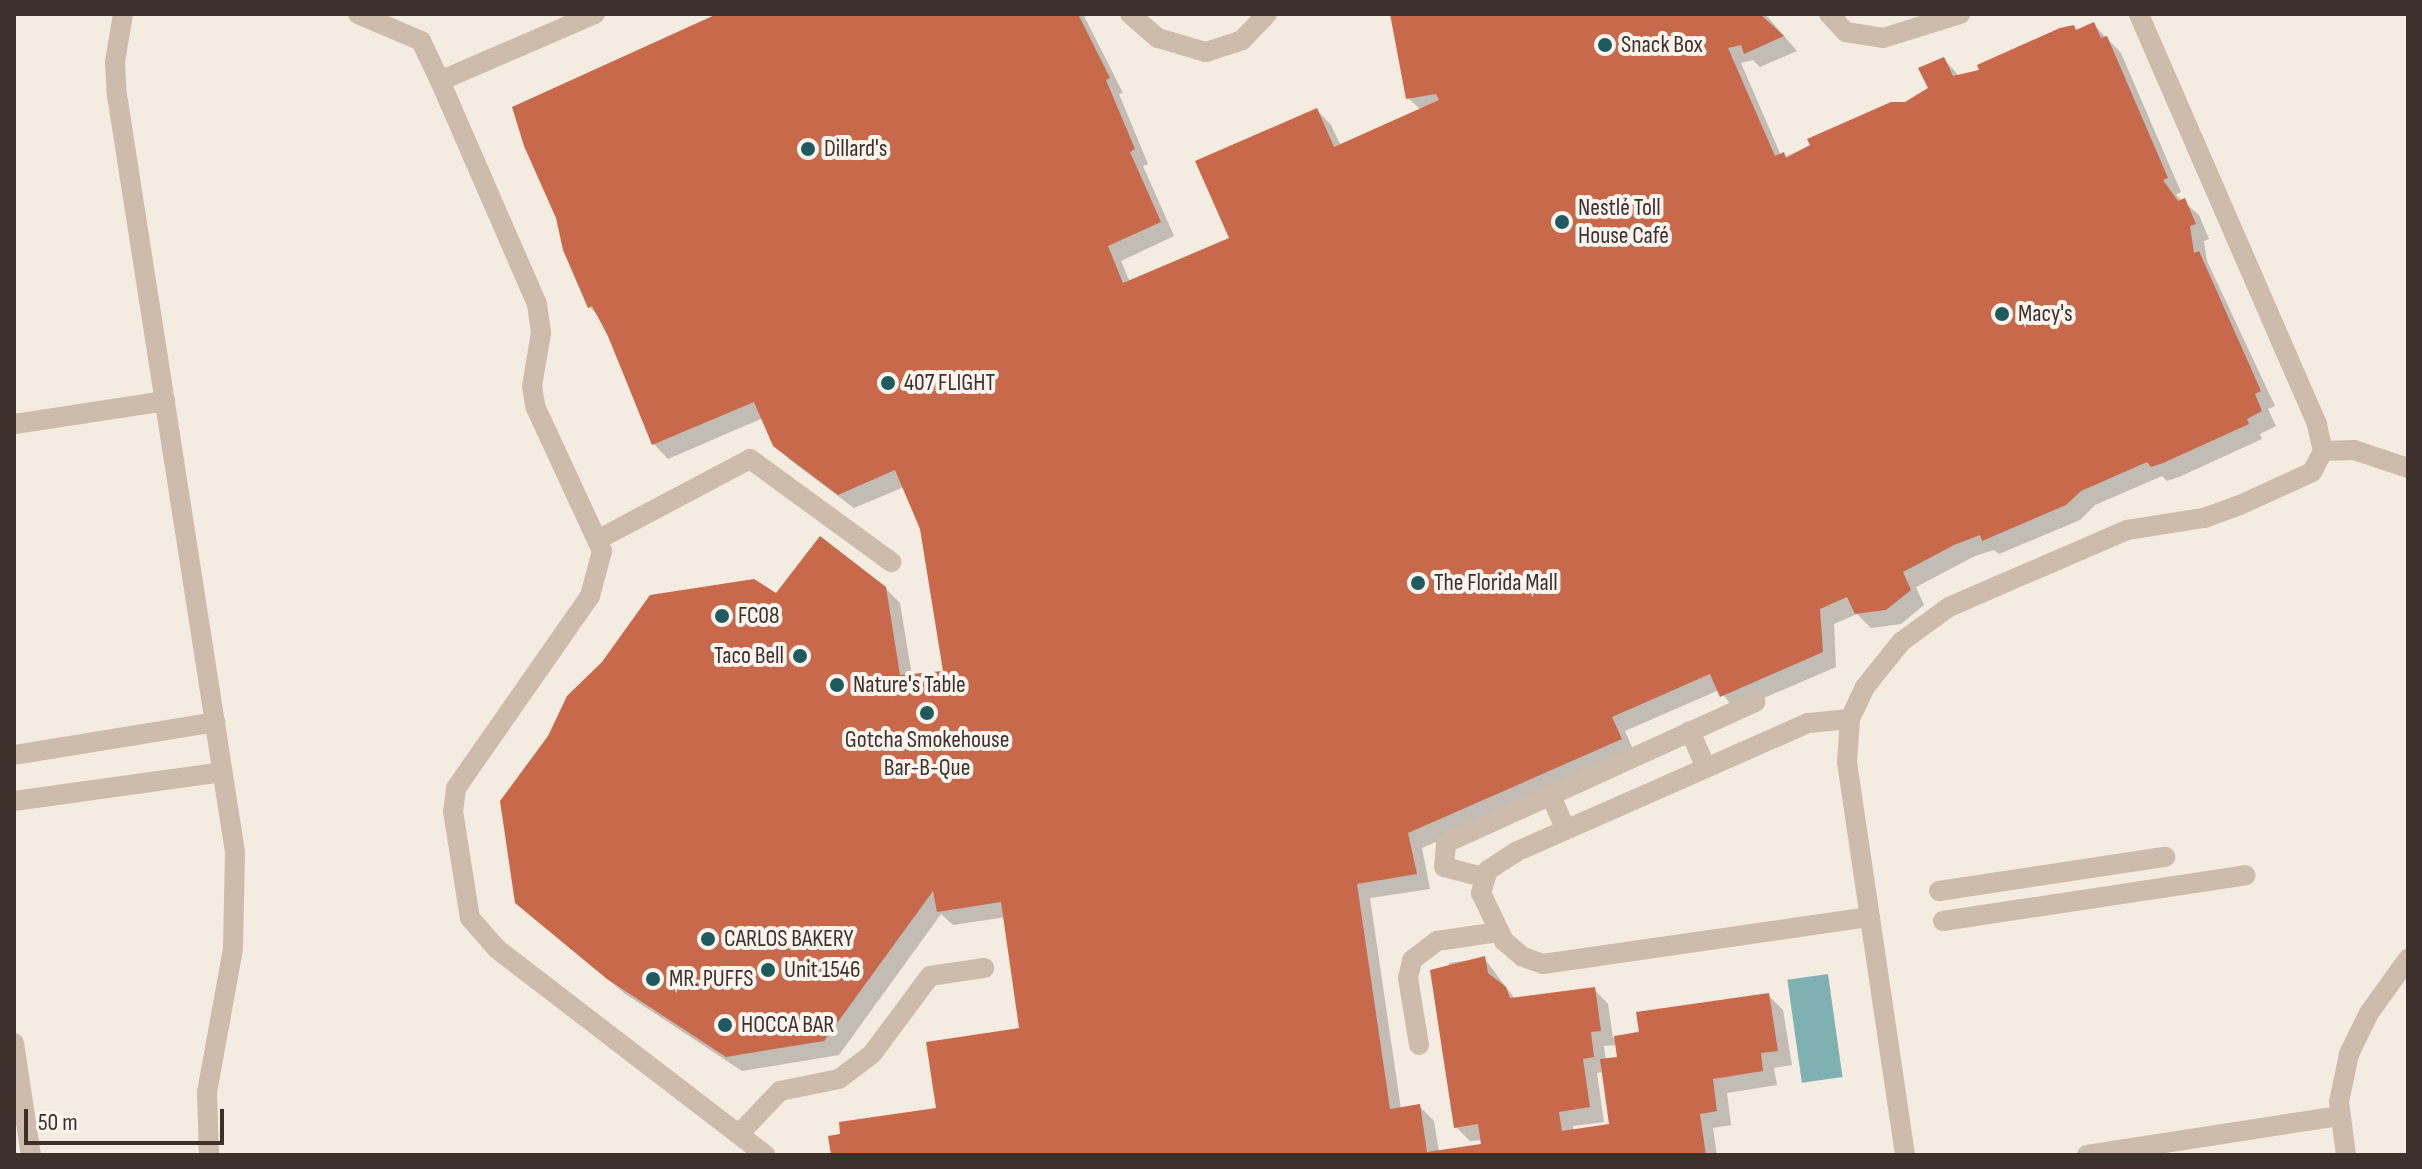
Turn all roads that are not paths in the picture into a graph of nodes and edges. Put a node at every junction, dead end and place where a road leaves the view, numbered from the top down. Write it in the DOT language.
graph roads {
  1 [pos="123,14"];
  2 [pos="358,14"];
  3 [pos="595,14"];
  4 [pos="1130,14"];
  5 [pos="1267,14"];
  6 [pos="1829,14"];
  7 [pos="1960,14"];
  8 [pos="2139,14"];
  9 [pos="440,81"];
  10 [pos="165,401"];
  11 [pos="15,424"];
  12 [pos="2323,451"];
  13 [pos="2408,468"];
  14 [pos="599,539"];
  15 [pos="891,562"];
  16 [pos="1755,702"];
  17 [pos="1850,719"];
  18 [pos="215,722"];
  19 [pos="1690,731"];
  20 [pos="14,755"];
  21 [pos="1706,768"];
  22 [pos="222,772"];
  23 [pos="1550,794"];
  24 [pos="14,801"];
  25 [pos="1566,830"];
  26 [pos="2165,857"];
  27 [pos="2246,875"];
  28 [pos="1483,877"];
  29 [pos="1939,891"];
  30 [pos="1870,917"];
  31 [pos="1943,921"];
  32 [pos="1499,932"];
  33 [pos="2408,959"];
  34 [pos="984,968"];
  35 [pos="14,1043"];
  36 [pos="1419,1045"];
  37 [pos="2340,1116"];
  38 [pos="741,1132"];
  39 [pos="25,1153"];
  40 [pos="209,1155"];
  41 [pos="765,1155"];
  42 [pos="1905,1155"];
  43 [pos="2087,1155"];
  44 [pos="2346,1155"];
  1 -- 10 [label="street"];
  2 -- 9 [label="street"];
  3 -- 9 [label="street"];
  4 -- 5 [label="street"];
  6 -- 7 [label="street"];
  8 -- 12 [label="street"];
  9 -- 14 [label="street"];
  10 -- 11 [label="street"];
  10 -- 18 [label="street"];
  12 -- 13 [label="street"];
  12 -- 17 [label="street"];
  14 -- 15 [label="street"];
  14 -- 38 [label="street"];
  16 -- 19 [label="street"];
  17 -- 21 [label="street"];
  17 -- 30 [label="street"];
  18 -- 20 [label="street"];
  18 -- 22 [label="street"];
  19 -- 21 [label="street"];
  19 -- 23 [label="street"];
  21 -- 25 [label="street"];
  22 -- 24 [label="street"];
  22 -- 40 [label="street"];
  23 -- 25 [label="street"];
  23 -- 28 [label="street"];
  25 -- 28 [label="street"];
  26 -- 29 [label="street"];
  27 -- 31 [label="street"];
  28 -- 32 [label="street"];
  30 -- 32 [label="street"];
  30 -- 42 [label="street"];
  32 -- 36 [label="street"];
  33 -- 37 [label="street"];
  34 -- 38 [label="street"];
  35 -- 39 [label="street"];
  37 -- 43 [label="street"];
  37 -- 44 [label="street"];
  38 -- 41 [label="street"];
}
